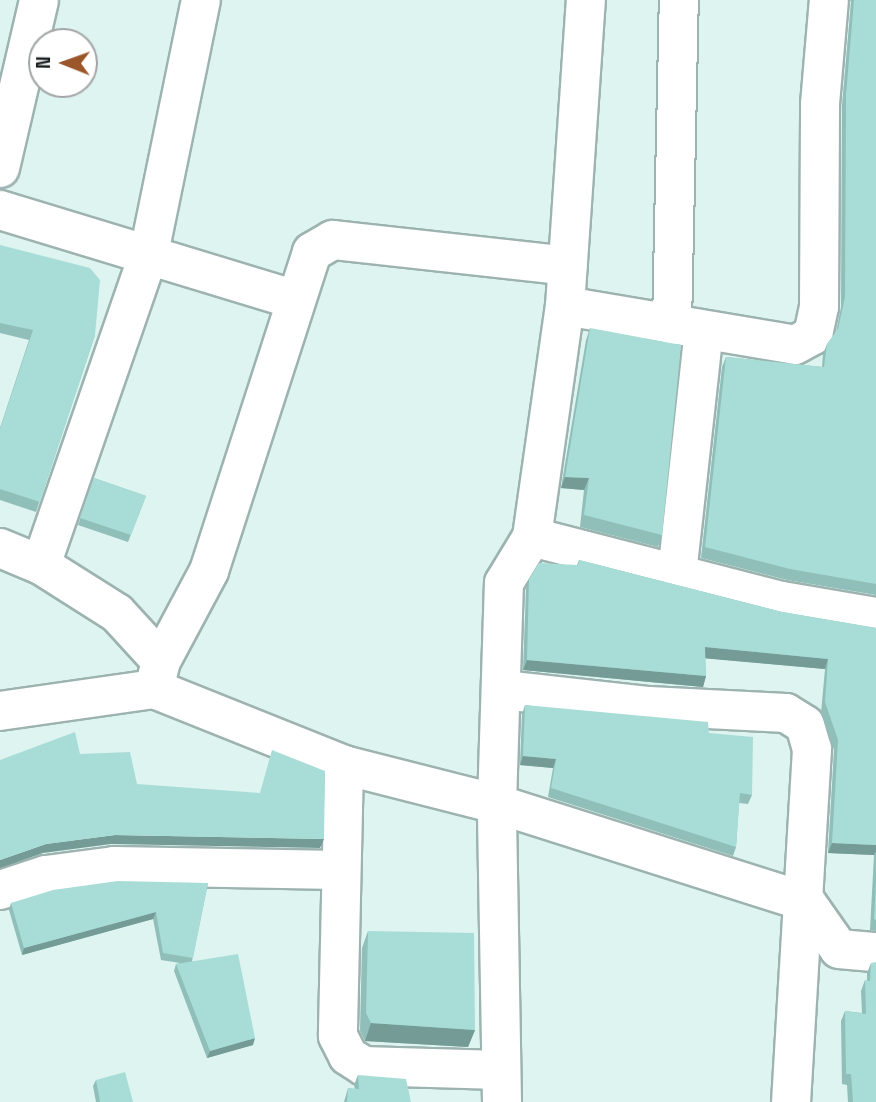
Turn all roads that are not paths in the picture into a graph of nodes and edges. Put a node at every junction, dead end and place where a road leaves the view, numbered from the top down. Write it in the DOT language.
graph roads {
  1 [pos="39,0"];
  2 [pos="201,0"];
  3 [pos="586,0"];
  4 [pos="679,0"];
  5 [pos="829,0"];
  6 [pos="0,168"];
  7 [pos="0,210"];
  8 [pos="149,253"];
  9 [pos="568,266"];
  10 [pos="296,300"];
  11 [pos="565,306"];
  12 [pos="688,327"];
  13 [pos="533,537"];
  14 [pos="0,548"];
  15 [pos="41,565"];
  16 [pos="677,574"];
  17 [pos="876,617"];
  18 [pos="157,675"];
  19 [pos="503,690"];
  20 [pos="0,711"];
  21 [pos="344,765"];
  22 [pos="497,804"];
  23 [pos="339,870"];
  24 [pos="0,890"];
  25 [pos="806,902"];
  26 [pos="876,953"];
  27 [pos="500,1086"];
  28 [pos="791,1102"];
  1 -- 6 [label="street"];
  2 -- 8 [label="street"];
  3 -- 9 [label="street"];
  4 -- 12 [label="street"];
  5 -- 12 [label="street"];
  7 -- 8 [label="street"];
  8 -- 10 [label="street"];
  8 -- 15 [label="street"];
  9 -- 10 [label="street"];
  9 -- 11 [label="street"];
  10 -- 18 [label="street"];
  11 -- 12 [label="street"];
  11 -- 13 [label="street"];
  12 -- 16 [label="street"];
  13 -- 16 [label="street"];
  13 -- 19 [label="street"];
  14 -- 15 [label="street"];
  15 -- 18 [label="street"];
  16 -- 17 [label="street"];
  18 -- 20 [label="street"];
  18 -- 21 [label="street"];
  19 -- 22 [label="street"];
  19 -- 25 [label="street"];
  21 -- 22 [label="street"];
  21 -- 23 [label="street"];
  22 -- 25 [label="street"];
  22 -- 27 [label="street"];
  23 -- 24 [label="street"];
  23 -- 27 [label="street"];
  25 -- 26 [label="street"];
  25 -- 28 [label="street"];
}
